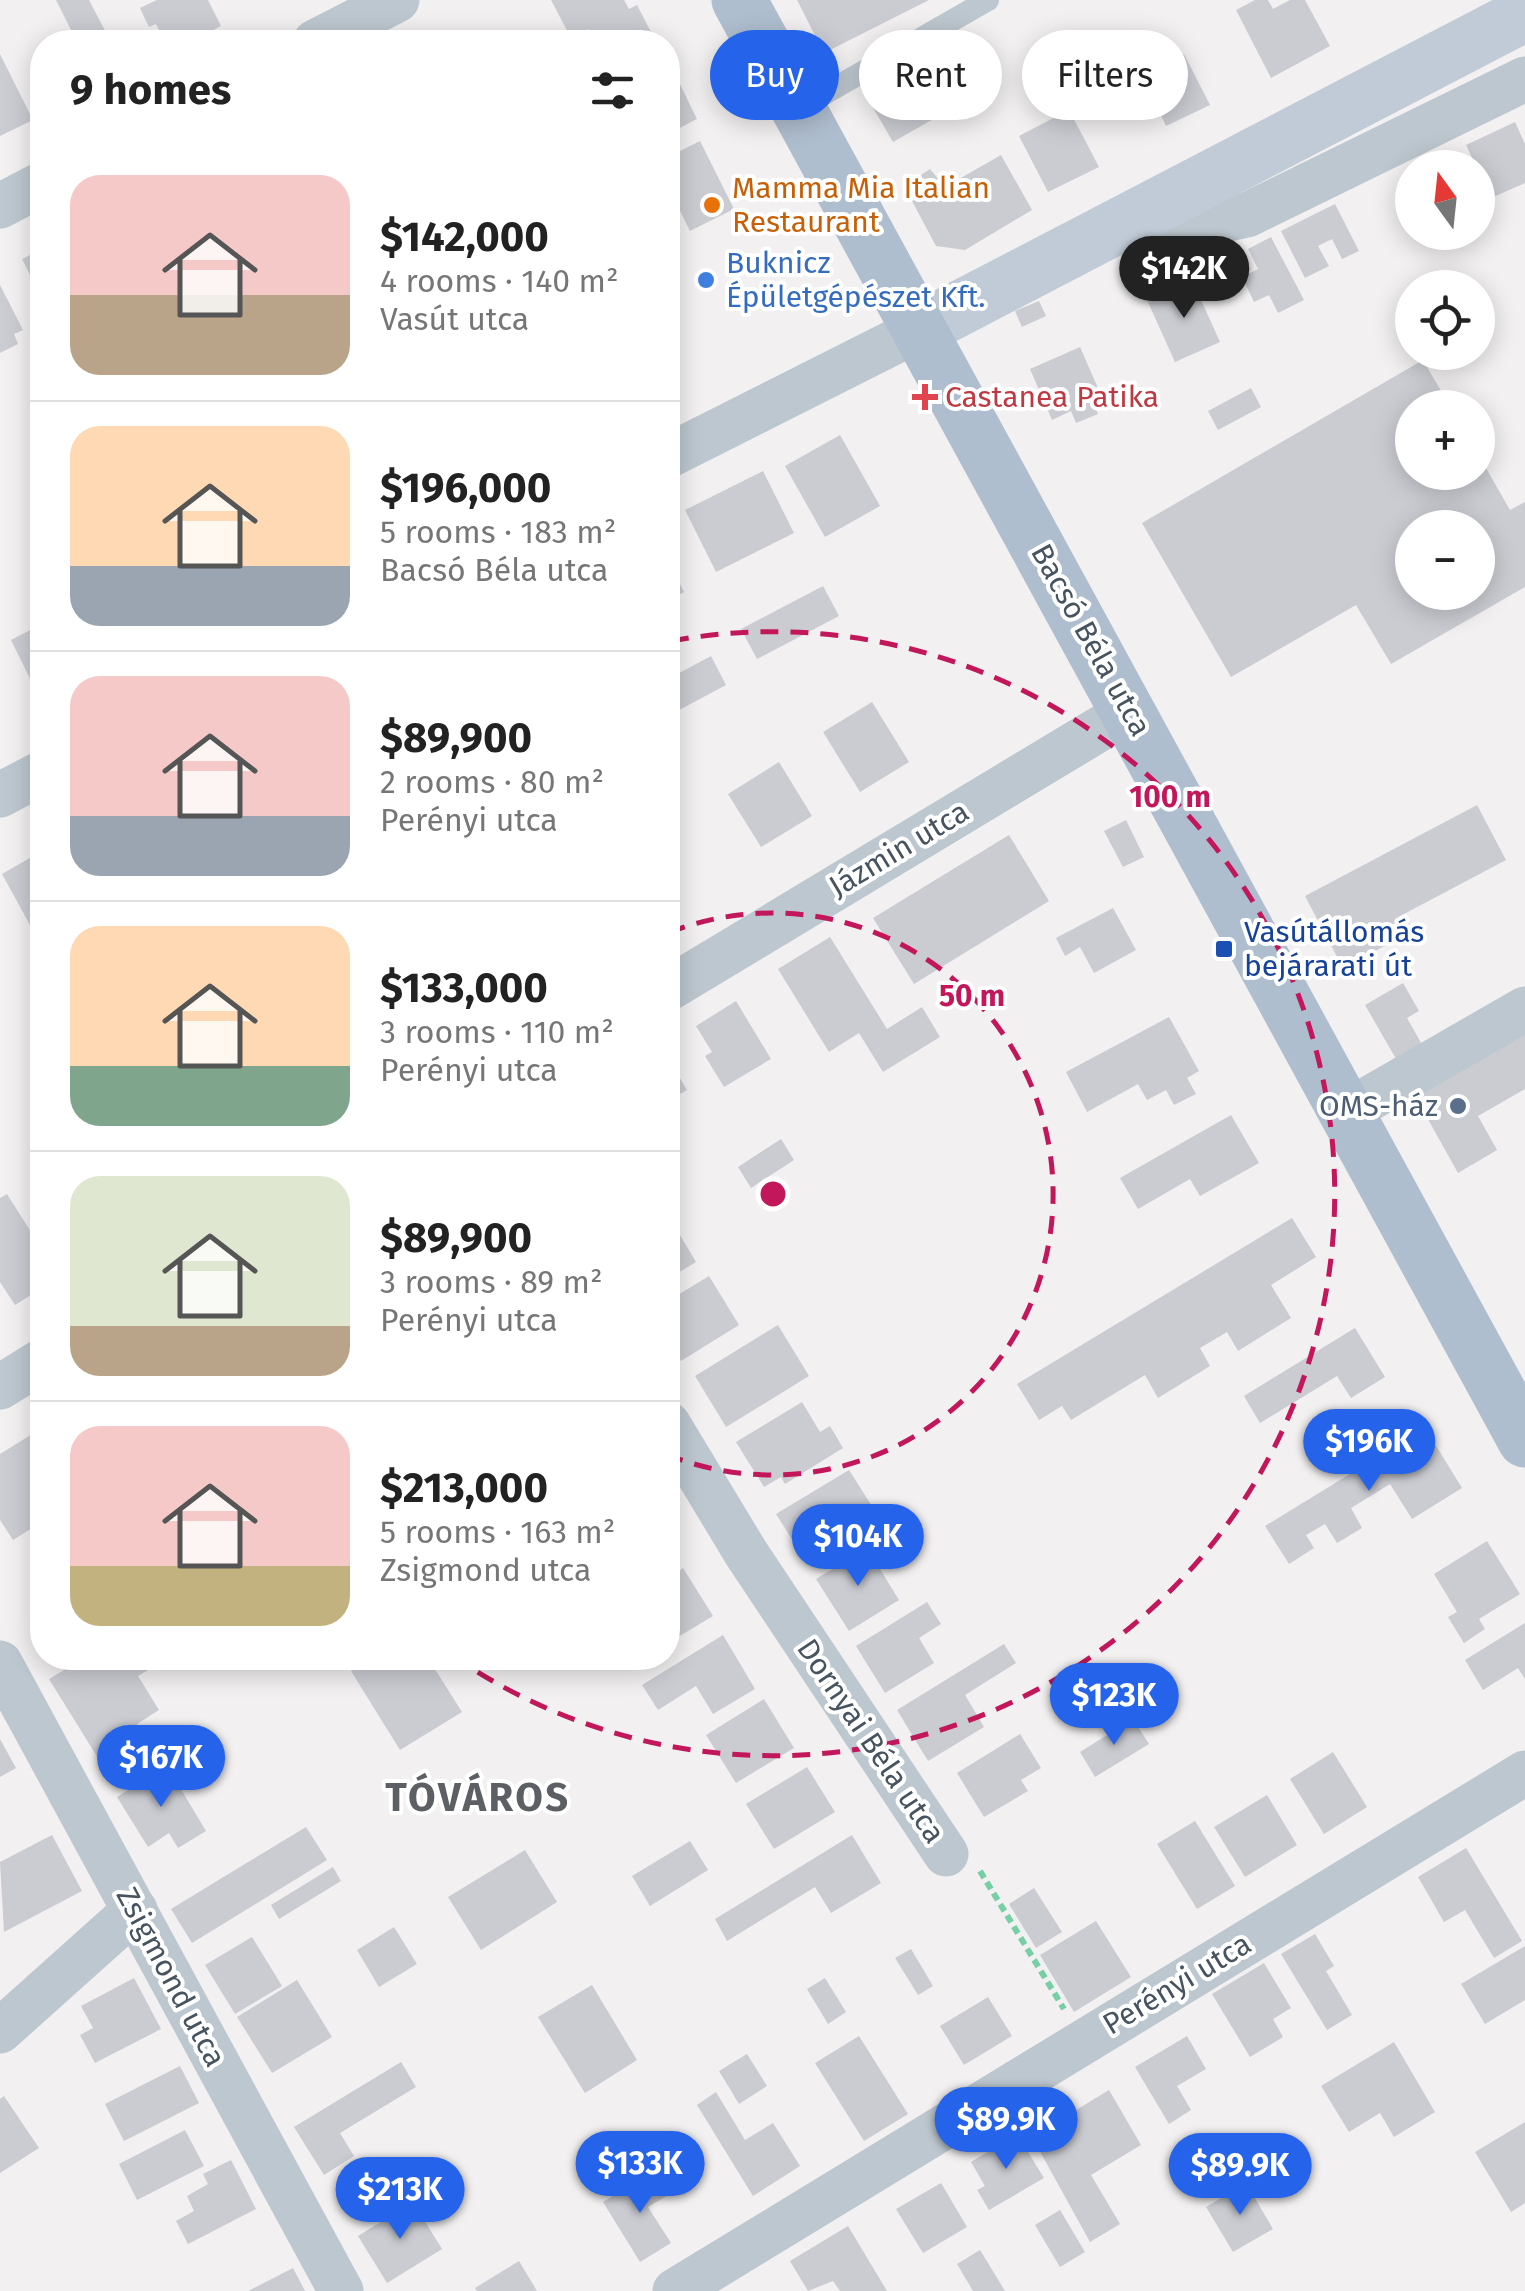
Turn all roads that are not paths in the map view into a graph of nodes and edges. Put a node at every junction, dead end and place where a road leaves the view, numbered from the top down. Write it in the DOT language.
graph roads {
  1 [pos="396,0"];
  2 [pos="740,0"];
  3 [pos="988,0"];
  4 [pos="1525,14"];
  5 [pos="338,30"];
  6 [pos="756,30"];
  7 [pos="1525,79"];
  8 [pos="839,86"];
  9 [pos="803,120"];
  10 [pos="30,190"];
  11 [pos="0,206"];
  12 [pos="1131,217"];
  13 [pos="918,330"];
  14 [pos="680,450"];
  15 [pos="1130,710"];
  16 [pos="30,779"];
  17 [pos="0,794"];
  18 [pos="680,982"];
  19 [pos="1525,1009"];
  20 [pos="1346,1112"];
  21 [pos="30,1369"];
  22 [pos="0,1387"];
  23 [pos="1525,1440"];
  24 [pos="680,1444"];
  25 [pos="0,1664"];
  26 [pos="1525,1772"];
  27 [pos="946,1854"];
  28 [pos="135,1910"];
  29 [pos="0,2031"];
  30 [pos="340,2291"];
  31 [pos="675,2291"];
  1 -- 5 [label="street"];
  2 -- 6 [label="main road, Bacsó Béla utca"];
  3 -- 8 [label="lane"];
  4 -- 12 [label="street"];
  7 -- 12 [label="street"];
  9 -- 13 [label="main road, Bacsó Béla utca"];
  10 -- 11 [label="street"];
  12 -- 13 [label="street"];
  13 -- 14 [label="street"];
  13 -- 15 [label="main road, Bacsó Béla utca"];
  15 -- 18 [label="street, Jázmin utca"];
  15 -- 20 [label="main road, Bacsó Béla utca"];
  16 -- 17 [label="street"];
  19 -- 20 [label="street"];
  20 -- 23 [label="main road, Bacsó Béla utca"];
  21 -- 22 [label="street"];
  24 -- 27 [label="street, Dornyai Béla utca"];
  25 -- 28 [label="street, Zsigmond utca"];
  26 -- 31 [label="street, Perényi utca"];
  28 -- 29 [label="street"];
  28 -- 30 [label="street, Zsigmond utca"];
}
